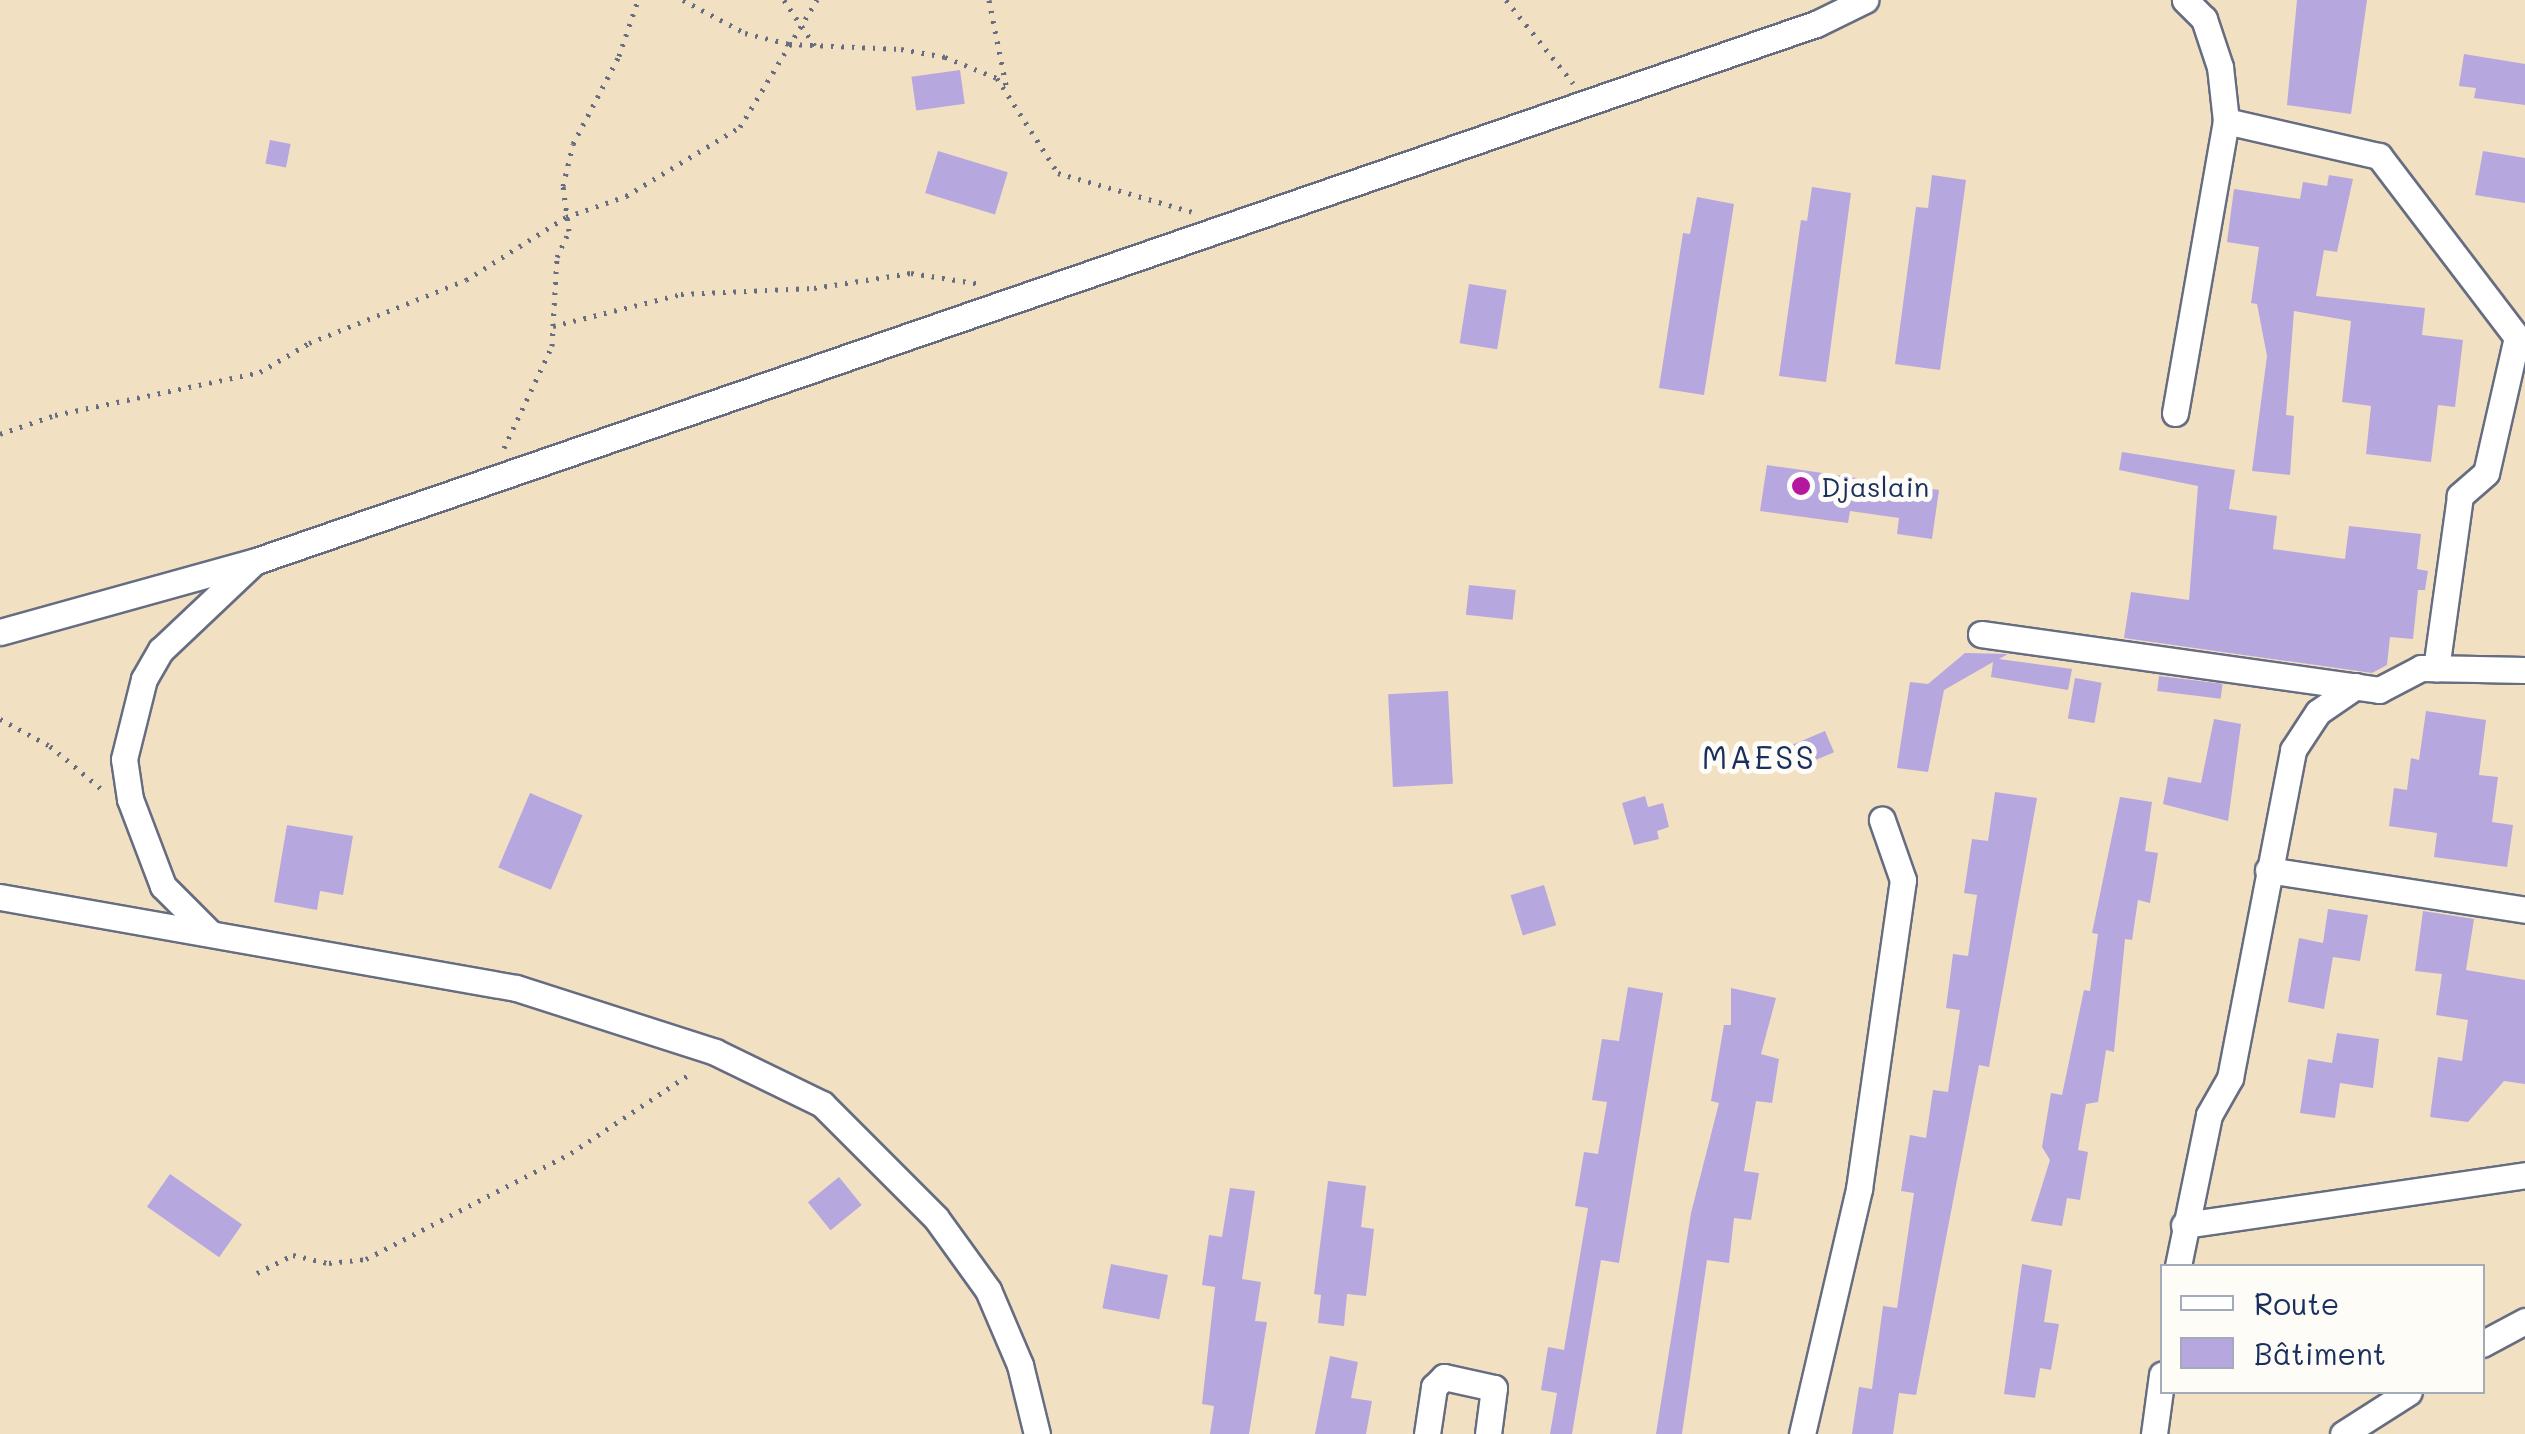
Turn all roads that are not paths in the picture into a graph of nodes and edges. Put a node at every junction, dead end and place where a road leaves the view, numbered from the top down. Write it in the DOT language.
graph roads {
  1 [pos="1866,0"];
  2 [pos="2185,0"];
  3 [pos="2226,121"];
  4 [pos="2175,413"];
  5 [pos="256,561"];
  6 [pos="0,632"];
  7 [pos="1981,634"];
  8 [pos="2436,668"];
  9 [pos="2525,670"];
  10 [pos="2356,686"];
  11 [pos="1882,820"];
  12 [pos="2268,870"];
  13 [pos="0,897"];
  14 [pos="2525,910"];
  15 [pos="210,932"];
  16 [pos="2525,1175"];
  17 [pos="2184,1225"];
  18 [pos="2178,1264"];
  19 [pos="2525,1321"];
  20 [pos="2485,1342"];
  21 [pos="2160,1390"];
  22 [pos="2406,1394"];
  23 [pos="1037,1434"];
  24 [pos="1427,1434"];
  25 [pos="1488,1434"];
  26 [pos="1802,1434"];
  27 [pos="2154,1434"];
  28 [pos="2342,1434"];
  1 -- 5 [label="street"];
  2 -- 3 [label="street"];
  3 -- 4 [label="street"];
  3 -- 8 [label="street"];
  5 -- 6 [label="street"];
  5 -- 15 [label="street"];
  7 -- 10 [label="street"];
  8 -- 9 [label="street"];
  8 -- 10 [label="street"];
  10 -- 12 [label="street"];
  11 -- 26 [label="street"];
  12 -- 14 [label="street"];
  12 -- 17 [label="street"];
  13 -- 15 [label="street"];
  15 -- 23 [label="street"];
  16 -- 17 [label="street"];
  17 -- 18 [label="street"];
  19 -- 20 [label="street"];
  21 -- 27 [label="street"];
  22 -- 28 [label="street"];
  24 -- 25 [label="street"];
}
